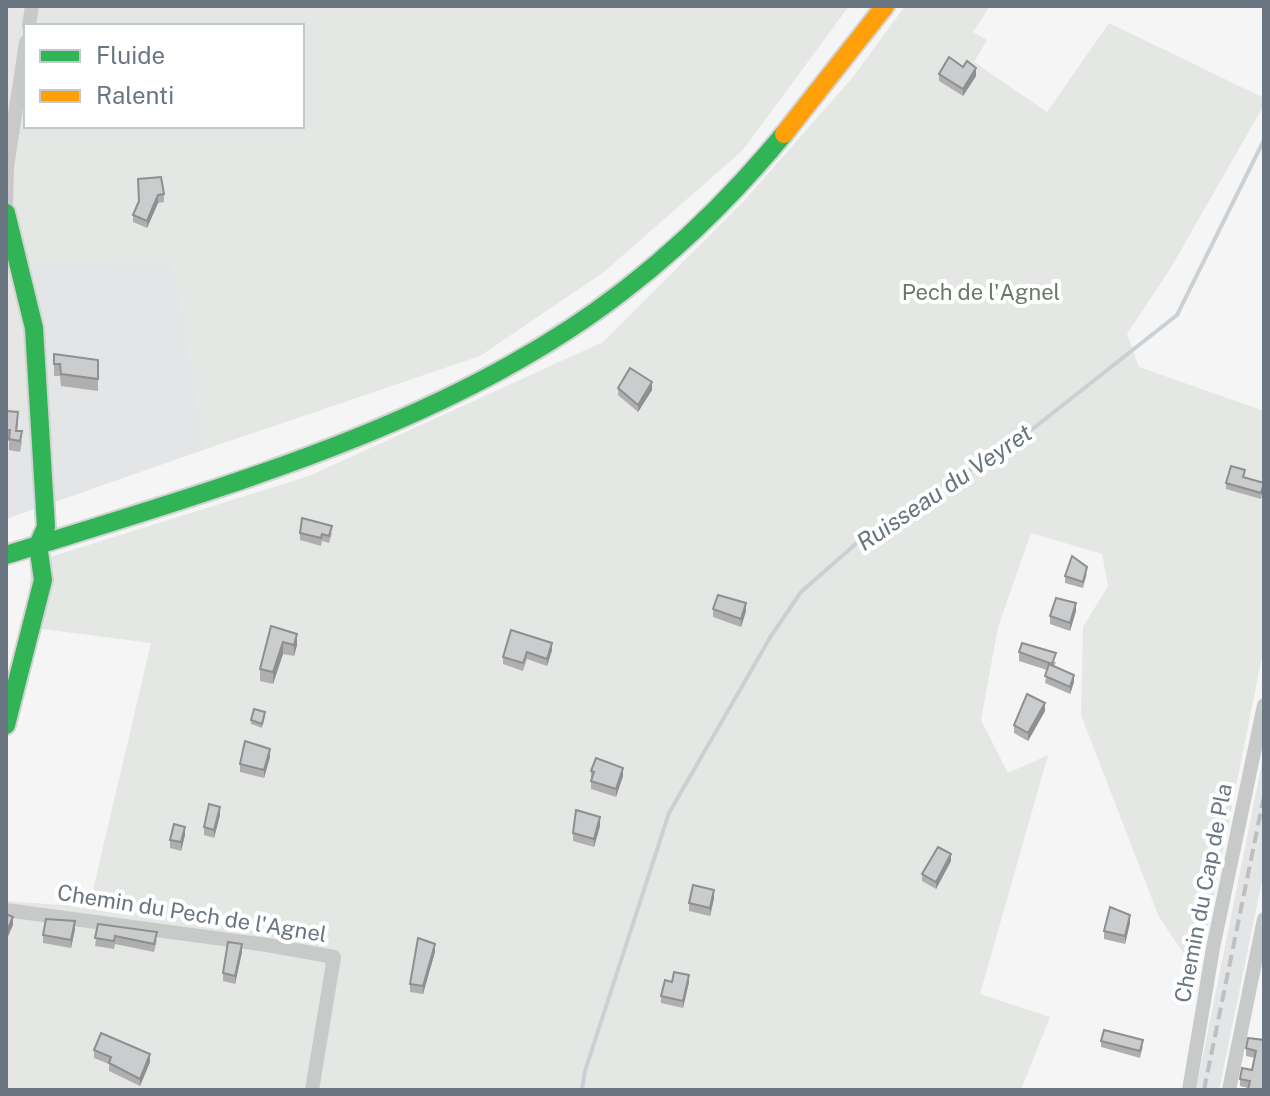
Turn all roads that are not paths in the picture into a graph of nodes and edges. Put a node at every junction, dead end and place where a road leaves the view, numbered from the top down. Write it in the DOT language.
graph roads {
  1 [pos="872,6"];
  2 [pos="885,6"];
  3 [pos="24,55"];
  4 [pos="6,203"];
  5 [pos="6,213"];
  6 [pos="46,527"];
  7 [pos="6,540"];
  8 [pos="38,545"];
  9 [pos="6,555"];
  10 [pos="1264,705"];
  11 [pos="6,725"];
  12 [pos="6,910"];
  13 [pos="1264,919"];
  14 [pos="312,1090"];
  15 [pos="1189,1090"];
  16 [pos="1229,1090"];
  1 -- 6 [label="main road"];
  2 -- 8 [label="main road"];
  3 -- 4 [label="street"];
  5 -- 6 [label="main road"];
  6 -- 7 [label="main road"];
  6 -- 8 [label="main road"];
  8 -- 9 [label="main road"];
  8 -- 11 [label="main road"];
  10 -- 15 [label="street, Chemin du Cap de Pla"];
  12 -- 14 [label="street, Chemin du Pech de l'Agnel"];
  13 -- 16 [label="street"];
}
